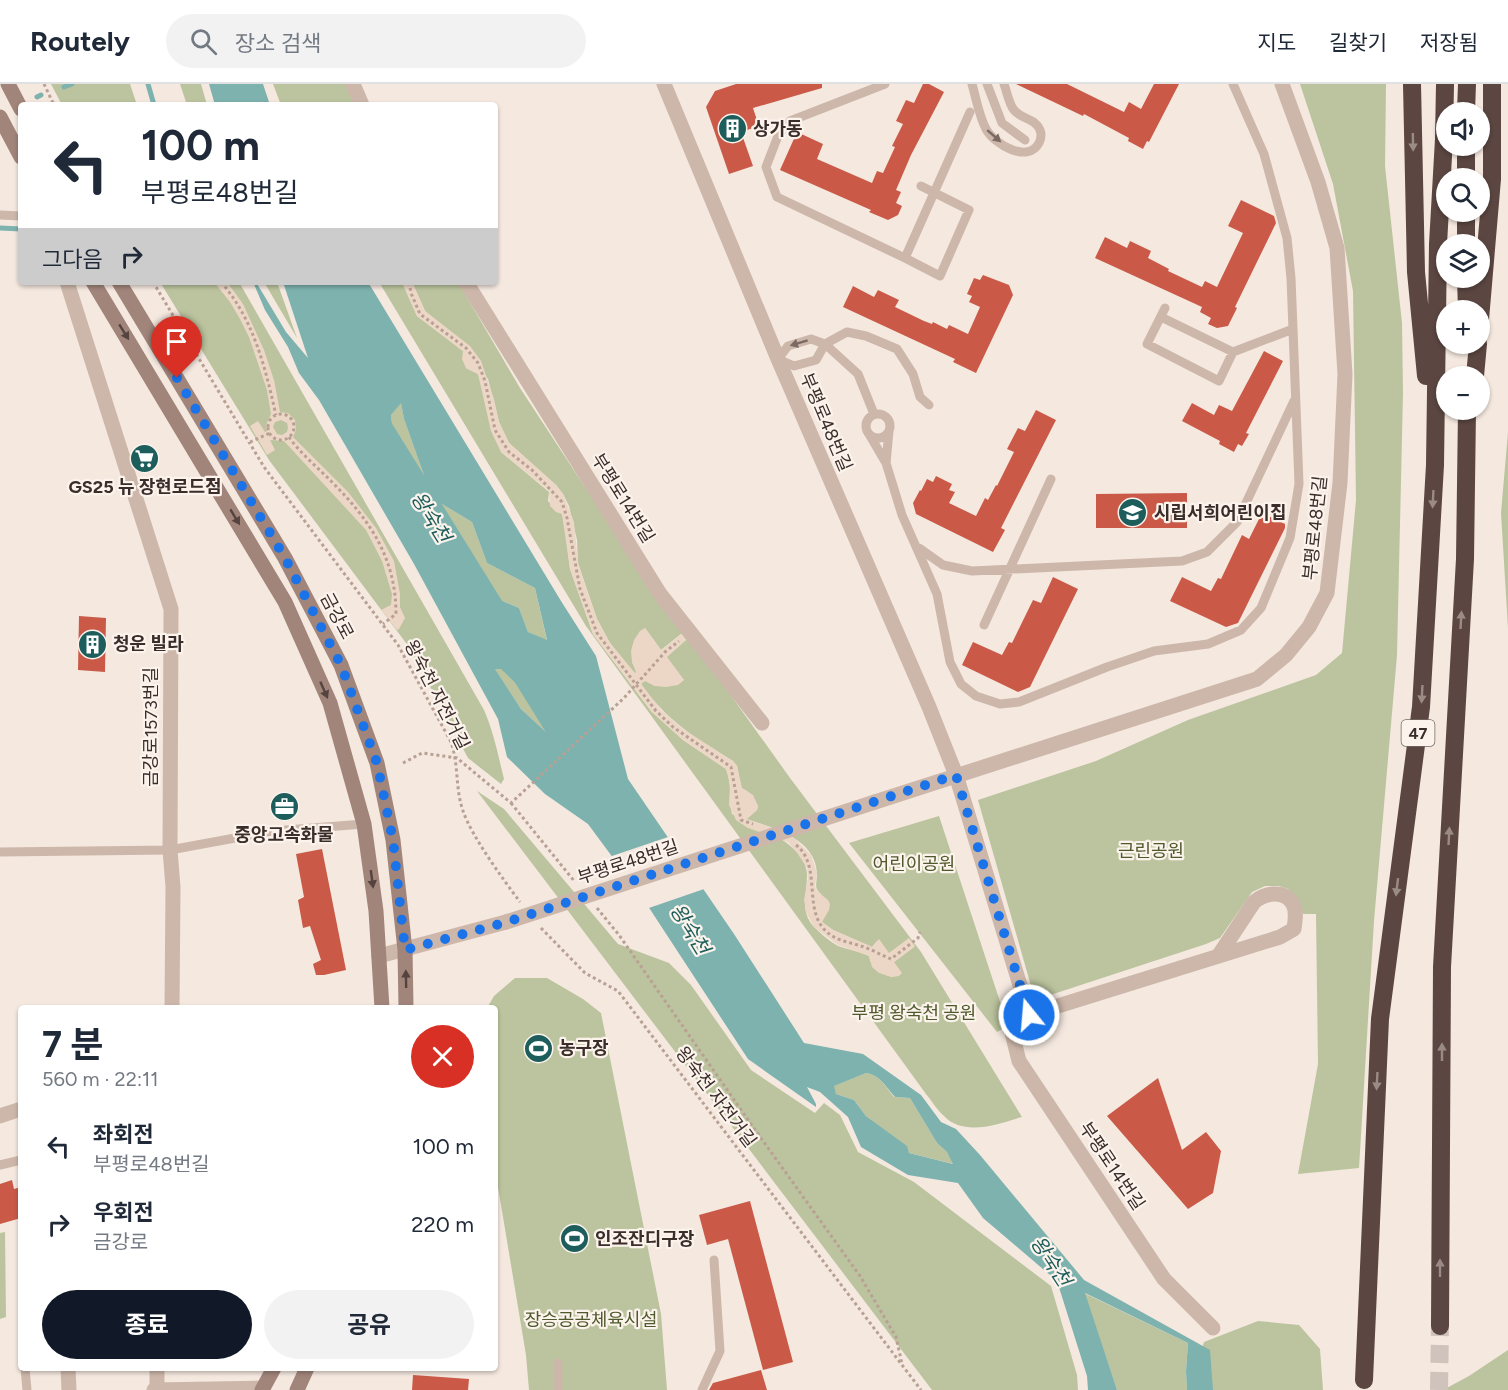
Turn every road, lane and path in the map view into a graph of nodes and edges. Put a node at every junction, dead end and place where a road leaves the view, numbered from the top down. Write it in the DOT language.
graph roads {
  1 [pos="8,84"];
  2 [pos="44,84"];
  3 [pos="353,84"];
  4 [pos="663,84"];
  5 [pos="885,84"];
  6 [pos="972,84"];
  7 [pos="987,84"];
  8 [pos="1004,84"];
  9 [pos="1233,84"];
  10 [pos="1282,84"];
  11 [pos="1412,84"];
  12 [pos="1445,84"];
  13 [pos="1467,84"];
  14 [pos="1492,84"];
  15 [pos="53,102"];
  16 [pos="361,102"];
  17 [pos="1466,102"];
  18 [pos="18,103"];
  19 [pos="970,112"];
  20 [pos="0,117"];
  21 [pos="1024,140"];
  22 [pos="18,151"];
  23 [pos="921,186"];
  24 [pos="934,193"];
  25 [pos="0,215"];
  26 [pos="18,216"];
  27 [pos="905,258"];
  28 [pos="68,285"];
  29 [pos="95,285"];
  30 [pos="121,285"];
  31 [pos="155,285"];
  32 [pos="224,285"];
  33 [pos="410,285"];
  34 [pos="468,285"];
  35 [pos="1482,300"];
  36 [pos="1165,308"];
  37 [pos="1161,317"];
  38 [pos="1293,329"];
  39 [pos="825,344"];
  40 [pos="1233,352"];
  41 [pos="778,359"];
  42 [pos="1295,399"];
  43 [pos="929,405"];
  44 [pos="874,414"];
  45 [pos="276,415"];
  46 [pos="1467,420"];
  47 [pos="1471,420"];
  48 [pos="889,431"];
  49 [pos="270,433"];
  50 [pos="869,434"];
  51 [pos="289,437"];
  52 [pos="249,443"];
  53 [pos="1468,462"];
  54 [pos="885,463"];
  55 [pos="1435,465"];
  56 [pos="1052,479"];
  57 [pos="918,548"];
  58 [pos="1010,569"];
  59 [pos="383,624"];
  60 [pos="984,626"];
  61 [pos="665,652"];
  62 [pos="636,684"];
  63 [pos="762,723"];
  64 [pos="457,758"];
  65 [pos="403,763"];
  66 [pos="956,775"];
  67 [pos="511,803"];
  68 [pos="364,824"];
  69 [pos="762,828"];
  70 [pos="790,840"];
  71 [pos="170,850"];
  72 [pos="0,852"];
  73 [pos="582,890"];
  74 [pos="523,906"];
  75 [pos="597,908"];
  76 [pos="536,922"];
  77 [pos="920,932"];
  78 [pos="405,950"];
  79 [pos="1219,955"];
  80 [pos="379,956"];
  81 [pos="172,1005"];
  82 [pos="382,1005"];
  83 [pos="406,1005"];
  84 [pos="1029,1015"];
  85 [pos="18,1111"];
  86 [pos="0,1116"];
  87 [pos="18,1161"];
  88 [pos="0,1165"];
  89 [pos="714,1260"];
  90 [pos="1440,1326"];
  91 [pos="1213,1328"];
  92 [pos="558,1363"];
  93 [pos="903,1366"];
  94 [pos="25,1371"];
  95 [pos="68,1371"];
  96 [pos="157,1371"];
  97 [pos="272,1371"];
  98 [pos="306,1371"];
  99 [pos="1364,1380"];
  100 [pos="263,1389"];
  101 [pos="27,1390"];
  102 [pos="69,1390"];
  103 [pos="156,1390"];
  104 [pos="297,1390"];
  105 [pos="558,1390"];
  106 [pos="702,1390"];
  107 [pos="921,1390"];
  1 -- 18 [label="main road"];
  2 -- 15 [label="path"];
  3 -- 16 [label="street"];
  4 -- 41 [label="street, 부평로48번길"];
  5 -- 27 [label="lane"];
  6 -- 8 [label="lane, one-way"];
  7 -- 21 [label="lane"];
  9 -- 38 [label="lane"];
  10 -- 66 [label="street, 부평로48번길"];
  11 -- 55 [label="highway, one-way"];
  12 -- 55 [label="highway, 47"];
  13 -- 17 [label="highway"];
  14 -- 35 [label="highway"];
  19 -- 24 [label="lane"];
  20 -- 22 [label="main road"];
  23 -- 24 [label="lane"];
  24 -- 27 [label="lane"];
  24 -- 27 [label="lane"];
  25 -- 26 [label="lane"];
  28 -- 71 [label="street, 금강로1573번길"];
  29 -- 68 [label="main road, one-way"];
  30 -- 78 [label="main road, 금강로"];
  31 -- 52 [label="path, 왕숙천 자전거길"];
  32 -- 45 [label="path"];
  33 -- 62 [label="path"];
  34 -- 63 [label="street, 부평로14번길"];
  36 -- 37 [label="lane"];
  37 -- 40 [label="lane"];
  37 -- 40 [label="lane"];
  38 -- 40 [label="lane"];
  38 -- 42 [label="lane"];
  39 -- 41 [label="lane, one-way"];
  39 -- 41 [label="lane"];
  39 -- 43 [label="lane"];
  39 -- 44 [label="lane"];
  41 -- 66 [label="street, 부평로48번길"];
  42 -- 57 [label="lane"];
  42 -- 58 [label="lane"];
  44 -- 48 [label="lane"];
  44 -- 50 [label="lane"];
  45 -- 49 [label="path"];
  45 -- 51 [label="path"];
  46 -- 53 [label="highway, 47"];
  47 -- 53 [label="highway"];
  48 -- 50 [label="lane"];
  48 -- 54 [label="lane"];
  49 -- 51 [label="path"];
  49 -- 52 [label="path"];
  50 -- 54 [label="lane"];
  51 -- 59 [label="path"];
  52 -- 59 [label="path, 왕숙천 자전거길"];
  90 -- 53 [label="highway, 47, one-way"];
  54 -- 57 [label="lane"];
  55 -- 99 [label="highway, 47, one-way"];
  56 -- 58 [label="lane"];
  57 -- 58 [label="lane"];
  58 -- 60 [label="lane"];
  59 -- 64 [label="path, 왕숙천 자전거길"];
  61 -- 62 [label="path"];
  62 -- 67 [label="path"];
  62 -- 69 [label="path"];
  64 -- 65 [label="path"];
  64 -- 67 [label="path"];
  64 -- 74 [label="path, 왕숙천 자전거길"];
  66 -- 78 [label="street, 부평로48번길, bridge"];
  66 -- 84 [label="street"];
  67 -- 73 [label="path"];
  68 -- 71 [label="lane"];
  68 -- 80 [label="main road, one-way"];
  70 -- 77 [label="path"];
  71 -- 72 [label="lane"];
  71 -- 81 [label="street, 금강로1573번길"];
  75 -- 93 [label="path"];
  76 -- 93 [label="path, 왕숙천 자전거길"];
  78 -- 80 [label="street, 부평로48번길"];
  83 -- 78 [label="main road, 금강로, one-way"];
  79 -- 79 [label="street"];
  79 -- 84 [label="street"];
  80 -- 82 [label="main road"];
  84 -- 91 [label="street, 부평로14번길"];
  85 -- 86 [label="street"];
  87 -- 88 [label="lane"];
  89 -- 106 [label="lane"];
  92 -- 105 [label="lane"];
  93 -- 107 [label="path, 왕숙천 자전거길"];
  94 -- 101 [label="lane"];
  95 -- 102 [label="street"];
  96 -- 103 [label="street"];
  97 -- 100 [label="main road"];
  98 -- 104 [label="main road"];
  100 -- 103 [label="street"];
}
